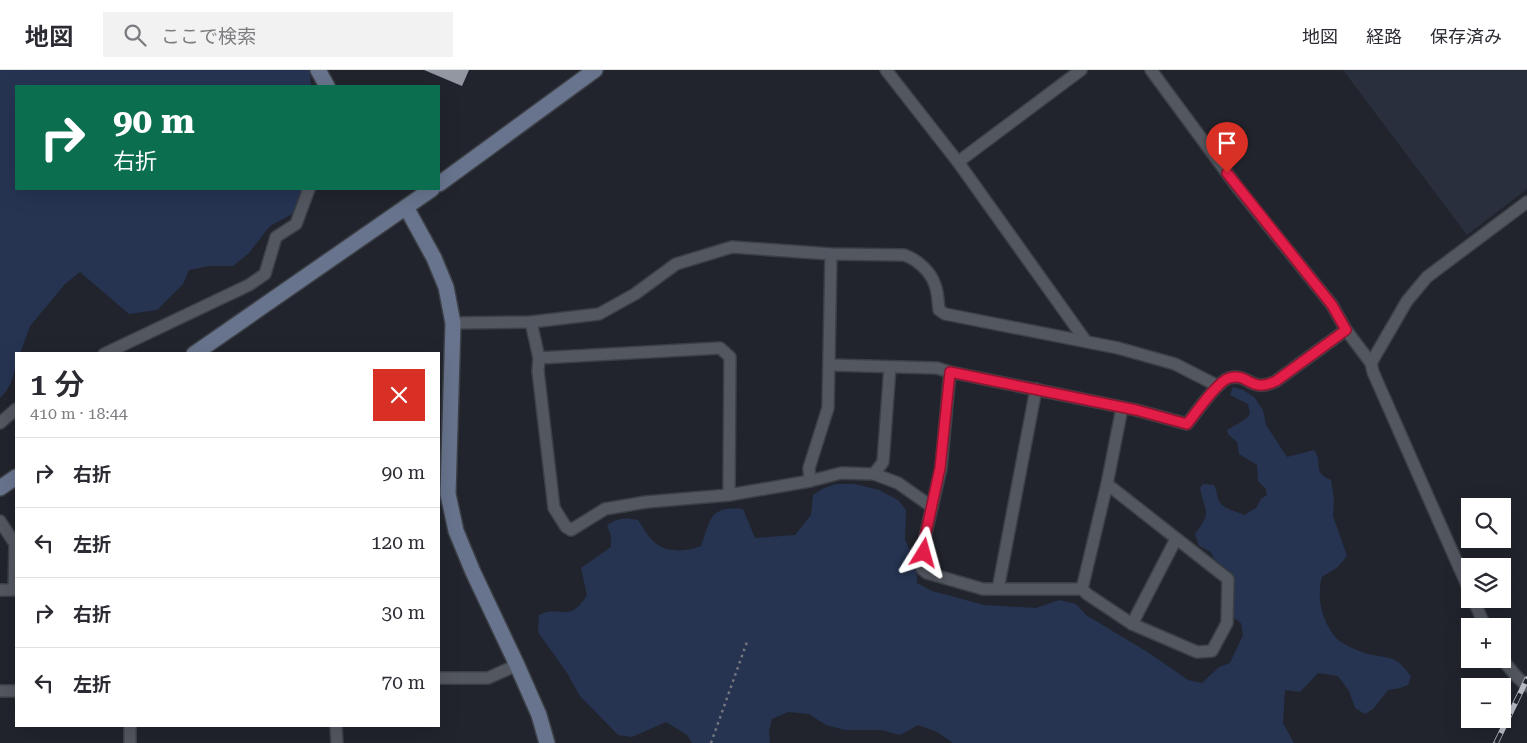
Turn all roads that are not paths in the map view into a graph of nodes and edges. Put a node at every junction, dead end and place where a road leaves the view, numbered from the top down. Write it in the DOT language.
graph roads {
  1 [pos="318,70"];
  2 [pos="595,70"];
  3 [pos="886,70"];
  4 [pos="1081,70"];
  5 [pos="1150,70"];
  6 [pos="327,85"];
  7 [pos="958,162"];
  8 [pos="440,183"];
  9 [pos="308,190"];
  10 [pos="425,191"];
  11 [pos="1527,202"];
  12 [pos="406,207"];
  13 [pos="831,254"];
  14 [pos="531,322"];
  15 [pos="453,323"];
  16 [pos="1346,330"];
  17 [pos="1085,340"];
  18 [pos="108,352"];
  19 [pos="197,352"];
  20 [pos="539,358"];
  21 [pos="1372,362"];
  22 [pos="830,365"];
  23 [pos="890,367"];
  24 [pos="950,372"];
  25 [pos="1218,386"];
  26 [pos="1036,389"];
  27 [pos="1122,408"];
  28 [pos="15,410"];
  29 [pos="0,423"];
  30 [pos="874,474"];
  31 [pos="15,478"];
  32 [pos="810,480"];
  33 [pos="1107,484"];
  34 [pos="0,488"];
  35 [pos="729,496"];
  36 [pos="932,507"];
  37 [pos="0,521"];
  38 [pos="1176,539"];
  39 [pos="15,544"];
  40 [pos="1461,572"];
  41 [pos="998,589"];
  42 [pos="1082,589"];
  43 [pos="0,590"];
  44 [pos="1132,624"];
  45 [pos="518,665"];
  46 [pos="1509,668"];
  47 [pos="440,678"];
  48 [pos="1527,686"];
  49 [pos="0,691"];
  50 [pos="15,691"];
  51 [pos="130,727"];
  52 [pos="336,727"];
  53 [pos="130,743"];
  54 [pos="337,743"];
  55 [pos="547,743"];
  1 -- 6 [label="street"];
  2 -- 8 [label="street"];
  3 -- 7 [label="street"];
  4 -- 7 [label="street"];
  5 -- 16 [label="street"];
  7 -- 17 [label="street"];
  9 -- 18 [label="street"];
  10 -- 12 [label="street"];
  11 -- 21 [label="street"];
  12 -- 15 [label="street"];
  12 -- 19 [label="street"];
  13 -- 14 [label="street"];
  13 -- 17 [label="street"];
  13 -- 22 [label="street"];
  14 -- 15 [label="street"];
  14 -- 20 [label="street"];
  15 -- 45 [label="street"];
  16 -- 21 [label="street"];
  16 -- 25 [label="street"];
  17 -- 25 [label="street"];
  20 -- 35 [label="street"];
  20 -- 35 [label="street"];
  21 -- 40 [label="street"];
  22 -- 23 [label="street"];
  22 -- 32 [label="street"];
  23 -- 24 [label="street"];
  23 -- 30 [label="street"];
  24 -- 26 [label="street"];
  24 -- 36 [label="street"];
  25 -- 27 [label="street"];
  26 -- 27 [label="street"];
  26 -- 41 [label="street"];
  27 -- 33 [label="street"];
  28 -- 29 [label="street"];
  30 -- 32 [label="street"];
  30 -- 36 [label="street"];
  31 -- 34 [label="street"];
  32 -- 35 [label="street"];
  33 -- 38 [label="street"];
  33 -- 42 [label="street"];
  36 -- 41 [label="street"];
  37 -- 39 [label="street"];
  38 -- 44 [label="street"];
  38 -- 44 [label="street"];
  39 -- 43 [label="street"];
  41 -- 42 [label="street"];
  42 -- 44 [label="street"];
  45 -- 47 [label="street"];
  45 -- 55 [label="street"];
  46 -- 48 [label="street"];
  49 -- 50 [label="street"];
  51 -- 53 [label="street"];
  52 -- 54 [label="street"];
}
